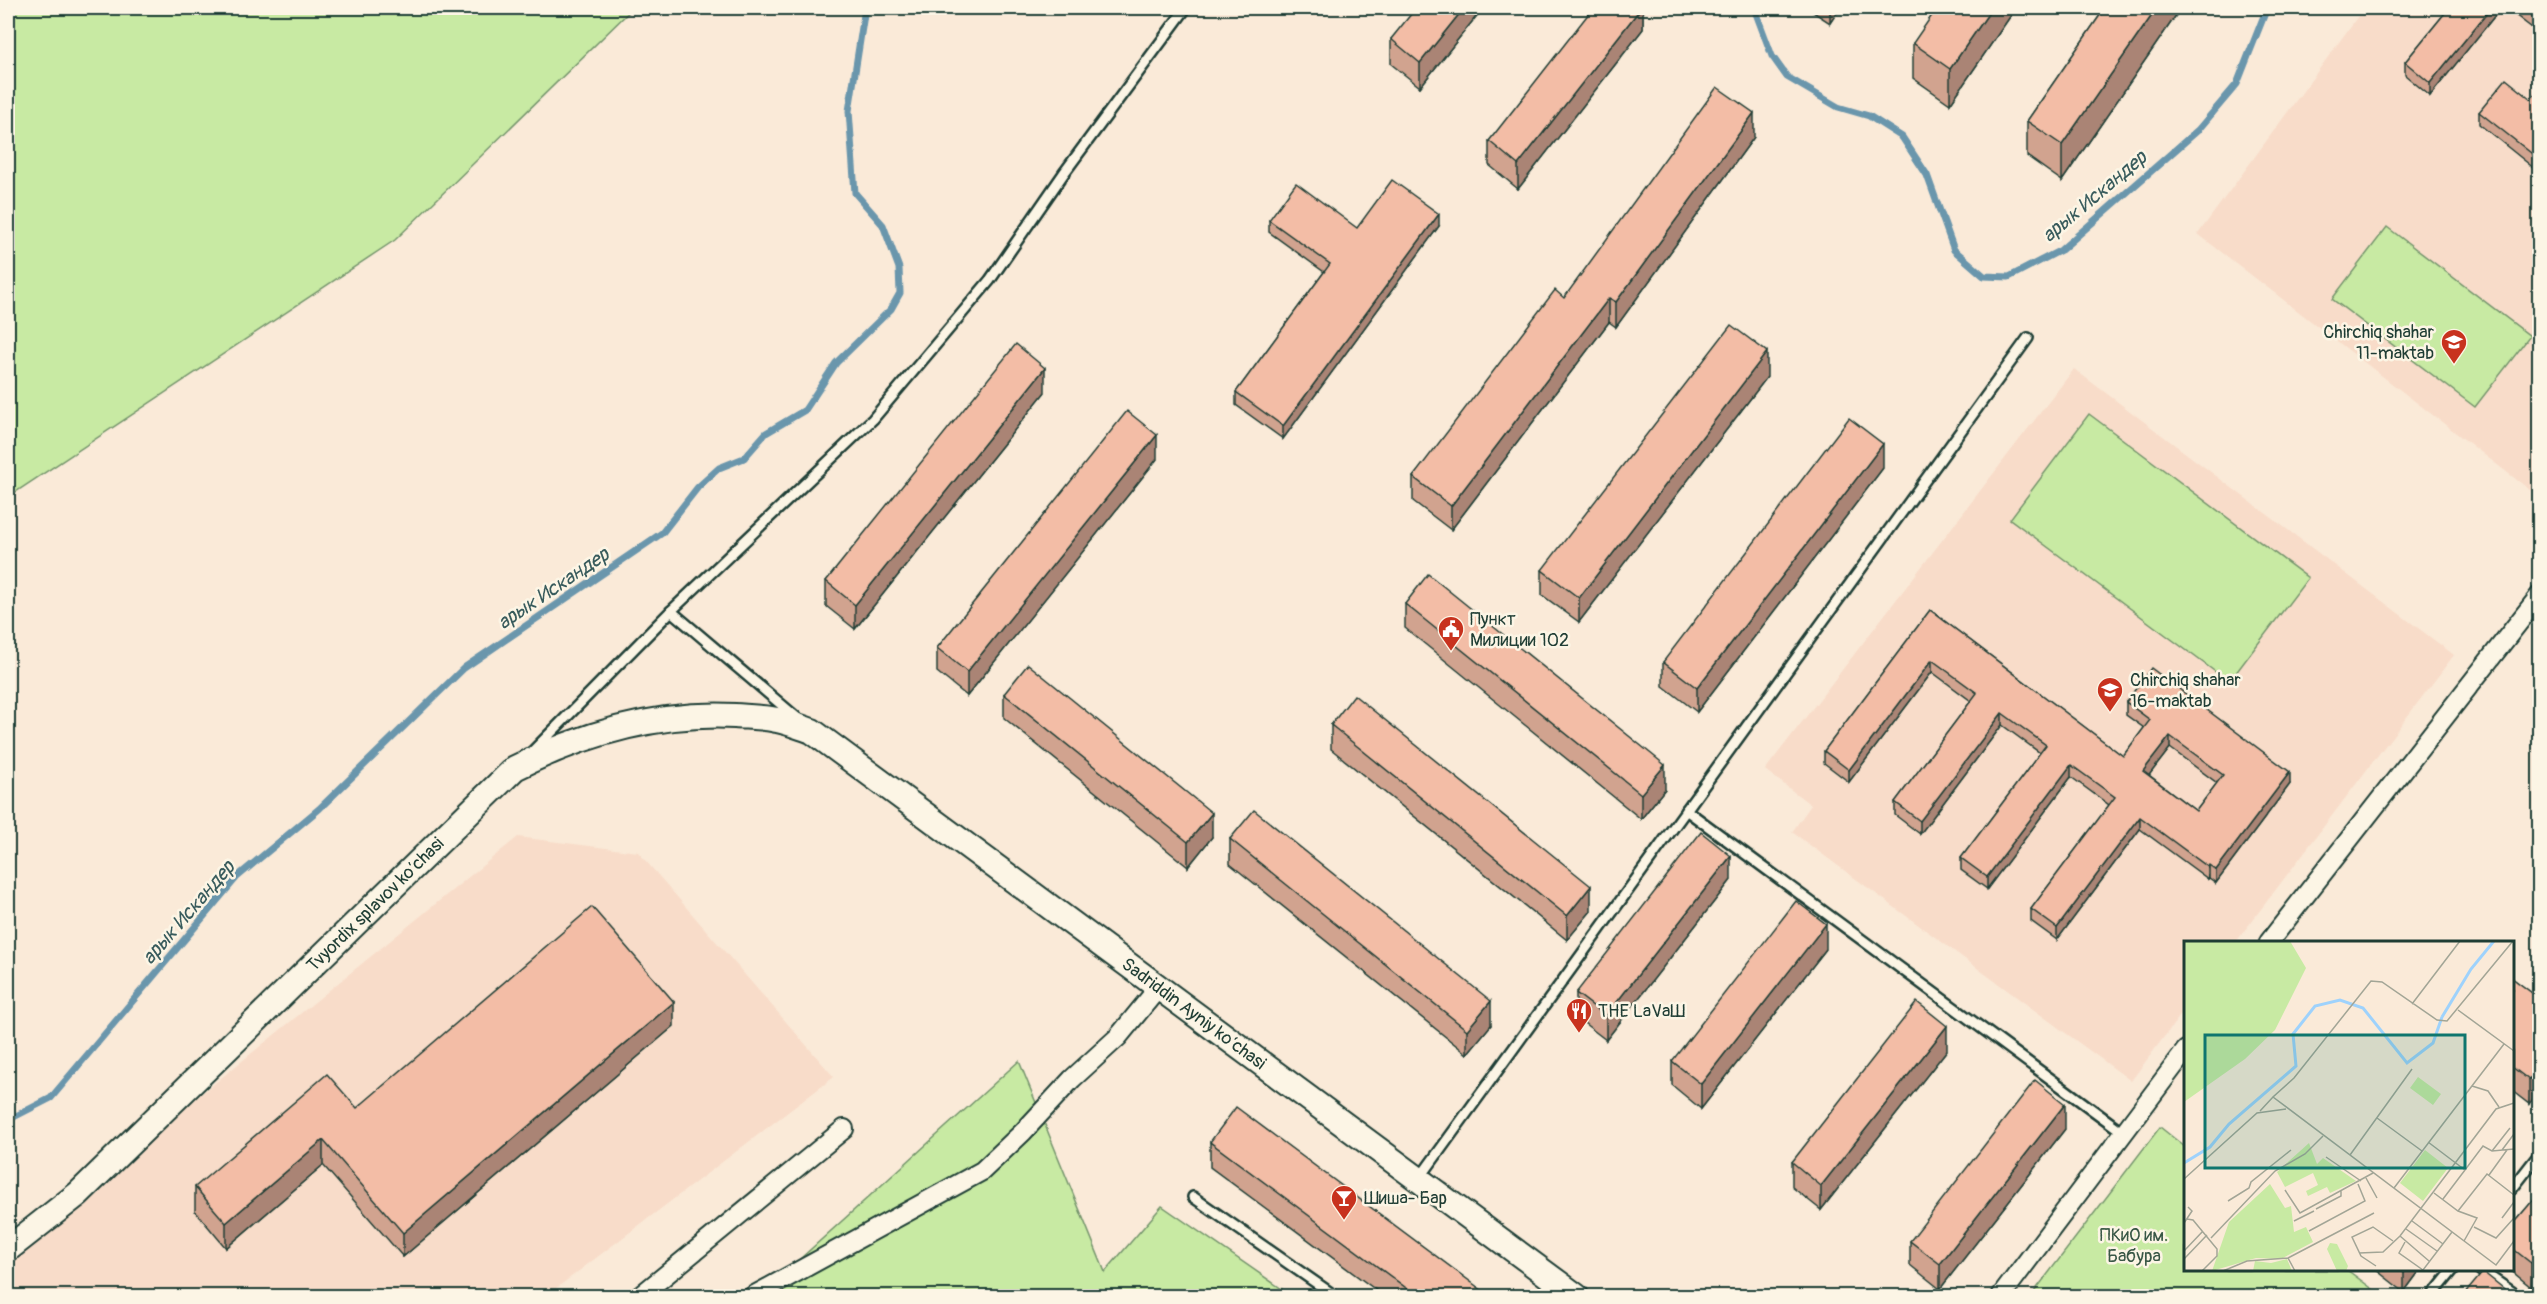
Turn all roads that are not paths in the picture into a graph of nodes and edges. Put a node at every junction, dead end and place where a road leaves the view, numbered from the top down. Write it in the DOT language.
graph roads {
  1 [pos="1186,8"];
  2 [pos="2028,338"];
  3 [pos="2540,595"];
  4 [pos="671,611"];
  5 [pos="812,731"];
  6 [pos="515,768"];
  7 [pos="1686,810"];
  8 [pos="2270,941"];
  9 [pos="1159,987"];
  10 [pos="2184,1054"];
  11 [pos="844,1129"];
  12 [pos="2124,1133"];
  13 [pos="2540,1153"];
  14 [pos="1419,1179"];
  15 [pos="2514,1186"];
  16 [pos="1192,1197"];
  17 [pos="8,1249"];
  18 [pos="2451,1271"];
  19 [pos="2483,1271"];
  20 [pos="660,1291"];
  21 [pos="640,1296"];
  22 [pos="753,1296"];
  23 [pos="1335,1296"];
  24 [pos="1576,1296"];
  25 [pos="2001,1296"];
  26 [pos="2432,1296"];
  27 [pos="2518,1296"];
  1 -- 4 [label="lane"];
  2 -- 7 [label="lane"];
  3 -- 8 [label="street"];
  4 -- 5 [label="lane"];
  4 -- 6 [label="lane"];
  5 -- 6 [label="street, Tvyordix splavov ko‘chasi"];
  5 -- 9 [label="street, Sadriddin Ayniy ko‘chasi"];
  6 -- 17 [label="street, Tvyordix splavov ko‘chasi"];
  7 -- 12 [label="lane"];
  7 -- 14 [label="lane"];
  9 -- 14 [label="street, Sadriddin Ayniy ko‘chasi"];
  9 -- 22 [label="street"];
  10 -- 12 [label="street"];
  11 -- 20 [label="street"];
  12 -- 25 [label="street"];
  13 -- 15 [label="lane"];
  14 -- 24 [label="street, Sadriddin Ayniy ko‘chasi"];
  16 -- 23 [label="lane"];
  18 -- 26 [label="lane"];
  19 -- 27 [label="lane"];
  20 -- 21 [label="street"];
}
